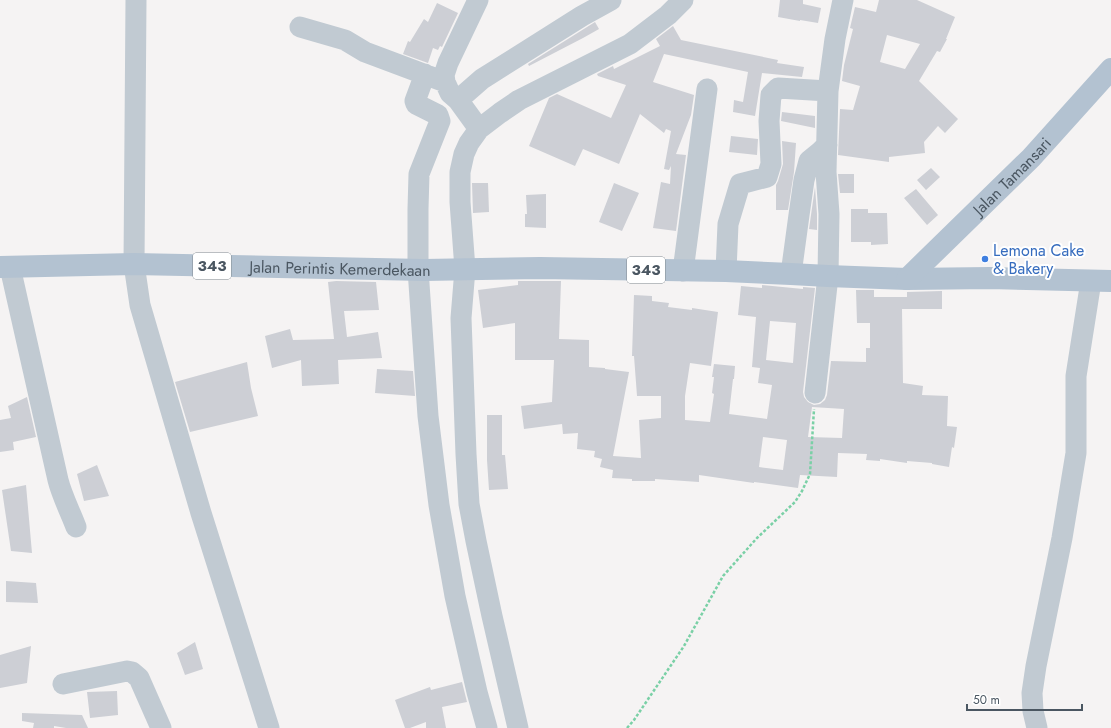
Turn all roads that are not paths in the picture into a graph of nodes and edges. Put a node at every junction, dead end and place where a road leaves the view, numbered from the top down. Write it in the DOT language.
graph roads {
  1 [pos="136,0"];
  2 [pos="478,0"];
  3 [pos="611,0"];
  4 [pos="684,0"];
  5 [pos="843,0"];
  6 [pos="300,27"];
  7 [pos="1111,69"];
  8 [pos="425,74"];
  9 [pos="445,82"];
  10 [pos="707,89"];
  11 [pos="828,91"];
  12 [pos="468,114"];
  13 [pos="827,145"];
  14 [pos="134,264"];
  15 [pos="5,267"];
  16 [pos="421,269"];
  17 [pos="462,269"];
  18 [pos="683,271"];
  19 [pos="726,271"];
  20 [pos="791,274"];
  21 [pos="828,276"];
  22 [pos="908,278"];
  23 [pos="1101,281"];
  24 [pos="815,393"];
  25 [pos="76,527"];
  26 [pos="63,684"];
  27 [pos="161,728"];
  28 [pos="269,728"];
  29 [pos="487,728"];
  30 [pos="518,728"];
  31 [pos="1037,728"];
  1 -- 14 [label="street"];
  2 -- 9 [label="street"];
  3 -- 12 [label="street"];
  4 -- 12 [label="street"];
  5 -- 11 [label="street"];
  6 -- 8 [label="street"];
  7 -- 22 [label="main road, Jalan Tamansari"];
  8 -- 9 [label="street"];
  8 -- 16 [label="street"];
  9 -- 12 [label="street"];
  10 -- 18 [label="street"];
  11 -- 13 [label="street"];
  11 -- 19 [label="street"];
  12 -- 17 [label="street"];
  13 -- 20 [label="street"];
  13 -- 21 [label="street"];
  14 -- 15 [label="main road, Jalan Perintis Kemerdekaan / 343"];
  14 -- 16 [label="main road, Jalan Perintis Kemerdekaan / 343"];
  14 -- 28 [label="street"];
  15 -- 25 [label="street"];
  16 -- 17 [label="main road, Jalan Perintis Kemerdekaan / 343"];
  16 -- 29 [label="street"];
  17 -- 18 [label="main road, 343"];
  17 -- 30 [label="street"];
  18 -- 19 [label="main road, 343"];
  19 -- 20 [label="main road, 343"];
  20 -- 21 [label="main road, 343"];
  21 -- 22 [label="main road, 343"];
  21 -- 24 [label="street"];
  22 -- 23 [label="main road, 343"];
  23 -- 31 [label="street"];
  26 -- 27 [label="street"];
}
